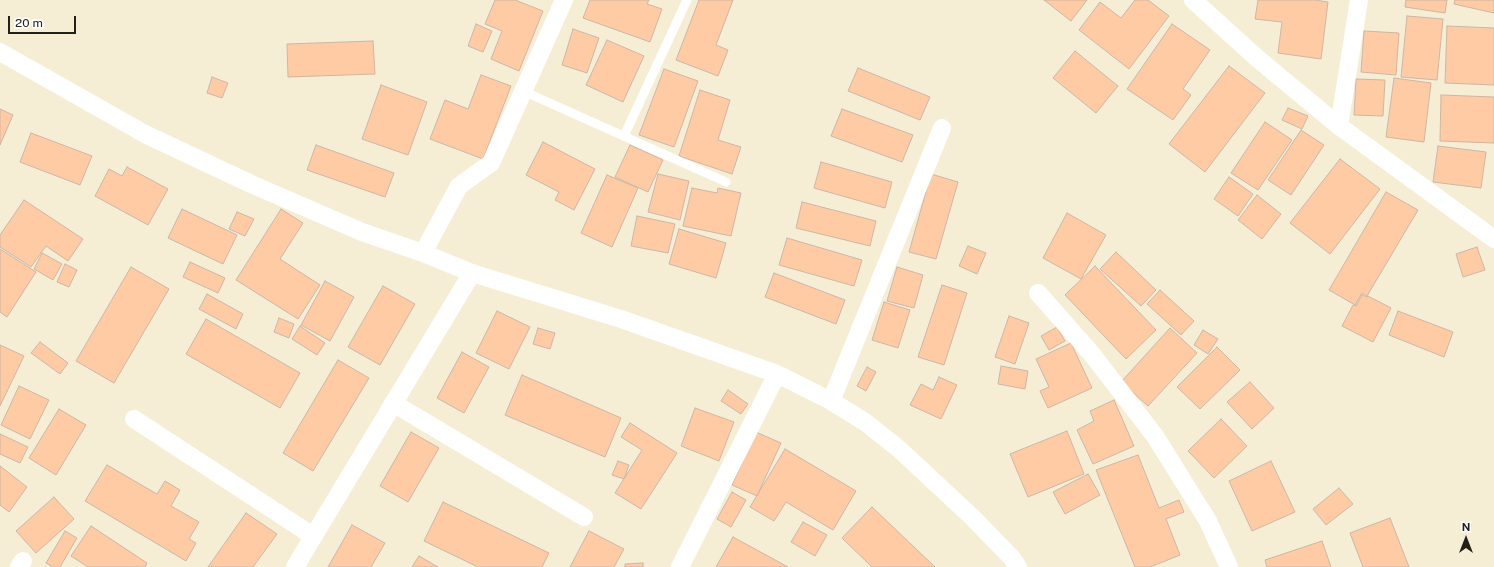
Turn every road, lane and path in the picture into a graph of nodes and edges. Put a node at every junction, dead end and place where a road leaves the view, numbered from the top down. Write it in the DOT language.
graph roads {
  1 [pos="564,0"];
  2 [pos="687,0"];
  3 [pos="1193,0"];
  4 [pos="1359,0"];
  5 [pos="0,52"];
  6 [pos="523,91"];
  7 [pos="1340,126"];
  8 [pos="942,128"];
  9 [pos="624,136"];
  10 [pos="726,182"];
  11 [pos="1493,238"];
  12 [pos="423,253"];
  13 [pos="472,274"];
  14 [pos="1038,293"];
  15 [pos="777,374"];
  16 [pos="831,400"];
  17 [pos="393,403"];
  18 [pos="134,419"];
  19 [pos="584,517"];
  20 [pos="313,536"];
  21 [pos="295,567"];
  22 [pos="680,567"];
  23 [pos="1018,567"];
  24 [pos="1230,567"];
  1 -- 6 [label="street"];
  2 -- 9 [label="lane"];
  3 -- 7 [label="street"];
  4 -- 7 [label="street"];
  5 -- 12 [label="street"];
  6 -- 9 [label="lane"];
  6 -- 12 [label="street"];
  7 -- 11 [label="street"];
  8 -- 16 [label="street"];
  9 -- 10 [label="lane"];
  12 -- 13 [label="street"];
  13 -- 15 [label="street"];
  13 -- 17 [label="street"];
  14 -- 24 [label="street"];
  15 -- 16 [label="street"];
  15 -- 22 [label="street"];
  16 -- 23 [label="street"];
  17 -- 19 [label="street"];
  17 -- 20 [label="street"];
  18 -- 20 [label="street"];
  20 -- 21 [label="street"];
}
